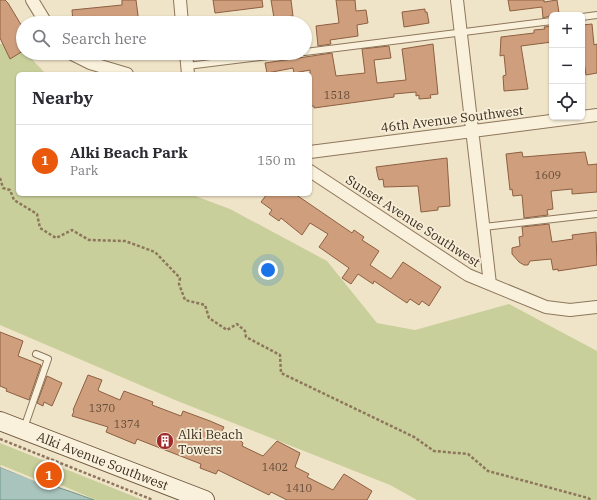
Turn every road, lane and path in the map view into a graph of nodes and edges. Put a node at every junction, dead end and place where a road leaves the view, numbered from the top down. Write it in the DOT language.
graph roads {
  1 [pos="32,0"];
  2 [pos="180,0"];
  3 [pos="457,0"];
  4 [pos="597,15"];
  5 [pos="42,16"];
  6 [pos="181,16"];
  7 [pos="585,17"];
  8 [pos="549,21"];
  9 [pos="461,32"];
  10 [pos="312,51"];
  11 [pos="84,60"];
  12 [pos="186,60"];
  13 [pos="249,60"];
  14 [pos="187,70"];
  15 [pos="120,72"];
  16 [pos="597,116"];
  17 [pos="472,130"];
  18 [pos="312,152"];
  19 [pos="312,172"];
  20 [pos="0,178"];
  21 [pos="597,214"];
  22 [pos="484,227"];
  23 [pos="490,284"];
  24 [pos="597,307"];
  25 [pos="36,354"];
  26 [pos="0,421"];
  27 [pos="24,430"];
  28 [pos="0,439"];
  29 [pos="153,500"];
  30 [pos="205,500"];
  31 [pos="591,500"];
  1 -- 5 [label="street"];
  2 -- 6 [label="street"];
  3 -- 9 [label="street"];
  4 -- 7 [label="lane"];
  8 -- 9 [label="lane"];
  9 -- 10 [label="lane"];
  9 -- 17 [label="street"];
  11 -- 15 [label="street"];
  12 -- 14 [label="street"];
  13 -- 14 [label="lane"];
  16 -- 17 [label="street, 46th Avenue Southwest"];
  17 -- 18 [label="street, 46th Avenue Southwest"];
  17 -- 22 [label="street"];
  19 -- 23 [label="street, Sunset Avenue Southwest"];
  20 -- 31 [label="path"];
  21 -- 22 [label="lane"];
  22 -- 23 [label="street"];
  23 -- 24 [label="street, Sunset Avenue Southwest"];
  25 -- 27 [label="lane"];
  26 -- 27 [label="main road, Alki Avenue Southwest"];
  27 -- 30 [label="main road, Alki Avenue Southwest"];
  28 -- 29 [label="path"];
}
